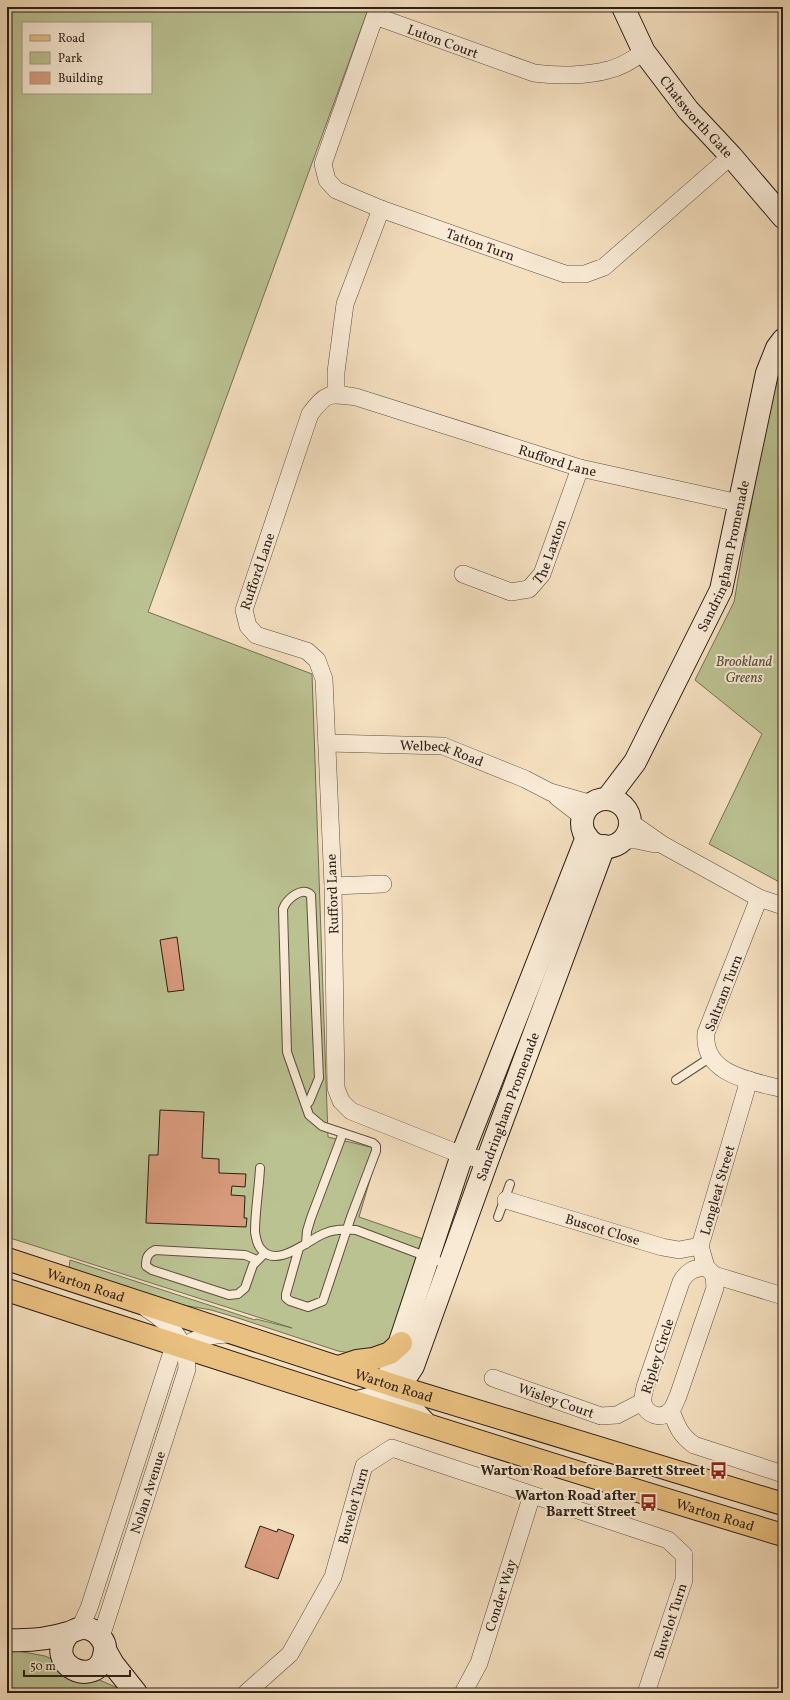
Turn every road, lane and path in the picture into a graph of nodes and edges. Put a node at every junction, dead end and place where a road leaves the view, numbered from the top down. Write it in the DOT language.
graph roads {
  1 [pos="623,7"];
  2 [pos="377,12"];
  3 [pos="644,52"];
  4 [pos="731,156"];
  5 [pos="381,209"];
  6 [pos="783,217"];
  7 [pos="783,340"];
  8 [pos="336,394"];
  9 [pos="580,468"];
  10 [pos="739,504"];
  11 [pos="463,574"];
  12 [pos="327,743"];
  13 [pos="606,822"];
  14 [pos="383,884"];
  15 [pos="333,886"];
  16 [pos="759,898"];
  17 [pos="783,906"];
  18 [pos="711,1057"];
  19 [pos="676,1080"];
  20 [pos="749,1080"];
  21 [pos="783,1089"];
  22 [pos="306,1105"];
  23 [pos="343,1133"];
  24 [pos="462,1155"];
  25 [pos="487,1161"];
  26 [pos="260,1168"];
  27 [pos="508,1192"];
  28 [pos="498,1217"];
  29 [pos="347,1229"];
  30 [pos="302,1246"];
  31 [pos="700,1246"];
  32 [pos="264,1254"];
  33 [pos="429,1257"];
  34 [pos="7,1258"];
  35 [pos="257,1260"];
  36 [pos="449,1265"];
  37 [pos="710,1271"];
  38 [pos="7,1290"];
  39 [pos="783,1296"];
  40 [pos="134,1300"];
  41 [pos="235,1333"];
  42 [pos="401,1343"];
  43 [pos="182,1347"];
  44 [pos="339,1367"];
  45 [pos="493,1378"];
  46 [pos="395,1386"];
  47 [pos="357,1402"];
  48 [pos="642,1402"];
  49 [pos="671,1411"];
  50 [pos="426,1424"];
  51 [pos="783,1474"];
  52 [pos="532,1496"];
  53 [pos="783,1504"];
  54 [pos="783,1535"];
  55 [pos="75,1631"];
  56 [pos="15,1641"];
  57 [pos="103,1644"];
  58 [pos="64,1661"];
  59 [pos="88,1672"];
  60 [pos="131,1687"];
  61 [pos="246,1693"];
  62 [pos="463,1693"];
  63 [pos="646,1693"];
  1 -- 3 [label="street, Chatsworth Gate"];
  2 -- 3 [label="street, Luton Court"];
  2 -- 5 [label="street, Luton Court"];
  3 -- 4 [label="street, Chatsworth Gate"];
  4 -- 5 [label="street, Tatton Turn"];
  4 -- 6 [label="street, Chatsworth Gate"];
  5 -- 8 [label="street"];
  7 -- 10 [label="street, Sandringham Promenade"];
  8 -- 9 [label="street, Rufford Lane"];
  8 -- 12 [label="street, Rufford Lane"];
  9 -- 10 [label="street, Rufford Lane"];
  9 -- 11 [label="street, The Laxton"];
  10 -- 13 [label="street, Sandringham Promenade"];
  12 -- 13 [label="street, Welbeck Road"];
  12 -- 15 [label="street, Rufford Lane"];
  13 -- 16 [label="street, Welbeck Road"];
  13 -- 24 [label="street, Sandringham Promenade"];
  13 -- 25 [label="street, Sandringham Promenade"];
  14 -- 15 [label="street"];
  15 -- 24 [label="street, Rufford Lane"];
  16 -- 17 [label="street, Welbeck Road"];
  16 -- 18 [label="street, Saltram Turn"];
  18 -- 19 [label="lane"];
  18 -- 20 [label="street"];
  20 -- 21 [label="street"];
  20 -- 31 [label="street, Longleat Street"];
  22 -- 22 [label="lane"];
  22 -- 23 [label="lane"];
  23 -- 29 [label="lane"];
  23 -- 30 [label="lane"];
  24 -- 25 [label="street, Rufford Lane"];
  24 -- 33 [label="street, Sandringham Promenade"];
  25 -- 36 [label="street, Sandringham Promenade"];
  26 -- 32 [label="lane"];
  27 -- 28 [label="lane"];
  27 -- 31 [label="street, Buscot Close"];
  29 -- 30 [label="lane"];
  29 -- 30 [label="lane"];
  29 -- 33 [label="lane"];
  30 -- 32 [label="lane"];
  31 -- 37 [label="street, Longleat Street"];
  32 -- 35 [label="lane"];
  33 -- 36 [label="lane"];
  33 -- 42 [label="street, Sandringham Promenade"];
  34 -- 40 [label="main road, Warton Road"];
  35 -- 35 [label="lane"];
  36 -- 46 [label="street, Sandringham Promenade"];
  37 -- 39 [label="street"];
  37 -- 48 [label="street, Ripley Circle"];
  37 -- 49 [label="street"];
  38 -- 43 [label="main road, Warton Road"];
  40 -- 41 [label="main road, Warton Road"];
  40 -- 43 [label="street, Nolan Avenue"];
  41 -- 43 [label="street, Nolan Avenue"];
  41 -- 44 [label="main road, Warton Road"];
  42 -- 44 [label="main road"];
  42 -- 46 [label="street, Sandringham Promenade"];
  43 -- 47 [label="main road, Warton Road"];
  43 -- 55 [label="street, Nolan Avenue"];
  43 -- 57 [label="street, Nolan Avenue"];
  44 -- 46 [label="main road, Warton Road"];
  45 -- 48 [label="street, Wisley Court"];
  46 -- 47 [label="street, Sandringham Promenade"];
  46 -- 50 [label="street"];
  46 -- 53 [label="main road, Warton Road"];
  47 -- 50 [label="main road, Warton Road"];
  48 -- 49 [label="street, Ripley Circle"];
  49 -- 51 [label="street"];
  50 -- 54 [label="main road, Warton Road"];
  52 -- 61 [label="street, Buvelot Turn"];
  52 -- 62 [label="street, Conder Way"];
  52 -- 63 [label="street, Buvelot Turn"];
  55 -- 56 [label="street"];
  55 -- 57 [label="street"];
  55 -- 58 [label="street"];
  56 -- 58 [label="street"];
  57 -- 59 [label="street"];
  57 -- 60 [label="street"];
  58 -- 59 [label="street"];
  59 -- 60 [label="street"];
}
